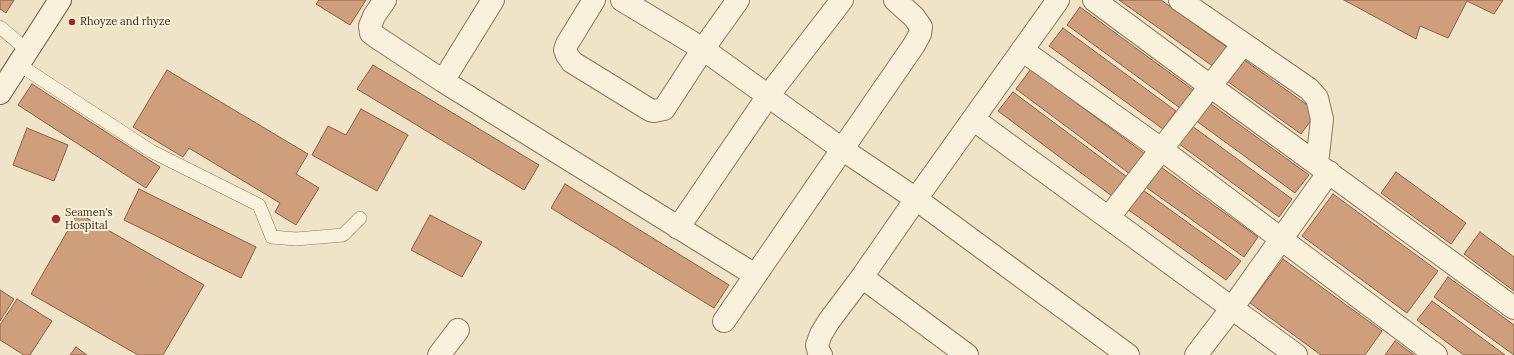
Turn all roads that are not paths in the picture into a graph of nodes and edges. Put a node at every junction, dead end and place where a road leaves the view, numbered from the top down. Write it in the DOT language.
graph roads {
  1 [pos="60,0"];
  2 [pos="384,0"];
  3 [pos="493,0"];
  4 [pos="594,0"];
  5 [pos="622,0"];
  6 [pos="738,0"];
  7 [pos="842,0"];
  8 [pos="895,0"];
  9 [pos="1058,0"];
  10 [pos="1094,0"];
  11 [pos="1180,0"];
  12 [pos="0,27"];
  13 [pos="1243,44"];
  14 [pos="703,49"];
  15 [pos="1022,50"];
  16 [pos="23,57"];
  17 [pos="443,82"];
  18 [pos="1210,86"];
  19 [pos="0,93"];
  20 [pos="768,96"];
  21 [pos="973,119"];
  22 [pos="842,149"];
  23 [pos="1161,150"];
  24 [pos="1323,168"];
  25 [pos="916,199"];
  26 [pos="1109,217"];
  27 [pos="360,218"];
  28 [pos="678,228"];
  29 [pos="1281,239"];
  30 [pos="755,274"];
  31 [pos="862,277"];
  32 [pos="1232,308"];
  33 [pos="1514,308"];
  34 [pos="724,320"];
  35 [pos="458,330"];
  36 [pos="439,355"];
  37 [pos="821,355"];
  38 [pos="967,355"];
  39 [pos="1128,355"];
  40 [pos="1196,355"];
  41 [pos="1296,355"];
  42 [pos="1436,355"];
  1 -- 16 [label="street"];
  2 -- 17 [label="street"];
  3 -- 17 [label="street"];
  4 -- 14 [label="street"];
  5 -- 14 [label="street"];
  6 -- 14 [label="street"];
  7 -- 20 [label="street"];
  8 -- 22 [label="street"];
  9 -- 15 [label="street"];
  10 -- 18 [label="street"];
  11 -- 13 [label="street"];
  12 -- 16 [label="lane"];
  13 -- 18 [label="street"];
  13 -- 24 [label="street"];
  14 -- 20 [label="street"];
  15 -- 21 [label="street"];
  15 -- 23 [label="street"];
  16 -- 19 [label="street"];
  16 -- 27 [label="lane"];
  17 -- 28 [label="street"];
  18 -- 23 [label="street"];
  18 -- 24 [label="street"];
  20 -- 22 [label="street"];
  20 -- 28 [label="street"];
  21 -- 25 [label="street"];
  21 -- 26 [label="street"];
  22 -- 25 [label="street"];
  22 -- 30 [label="street"];
  23 -- 26 [label="street"];
  23 -- 29 [label="street"];
  24 -- 29 [label="street"];
  24 -- 33 [label="street"];
  25 -- 31 [label="street"];
  25 -- 39 [label="street"];
  26 -- 32 [label="street"];
  28 -- 30 [label="street"];
  29 -- 32 [label="street"];
  29 -- 42 [label="street"];
  30 -- 34 [label="street"];
  31 -- 37 [label="street"];
  31 -- 38 [label="street"];
  32 -- 40 [label="street"];
  32 -- 41 [label="street"];
  35 -- 36 [label="street"];
}
